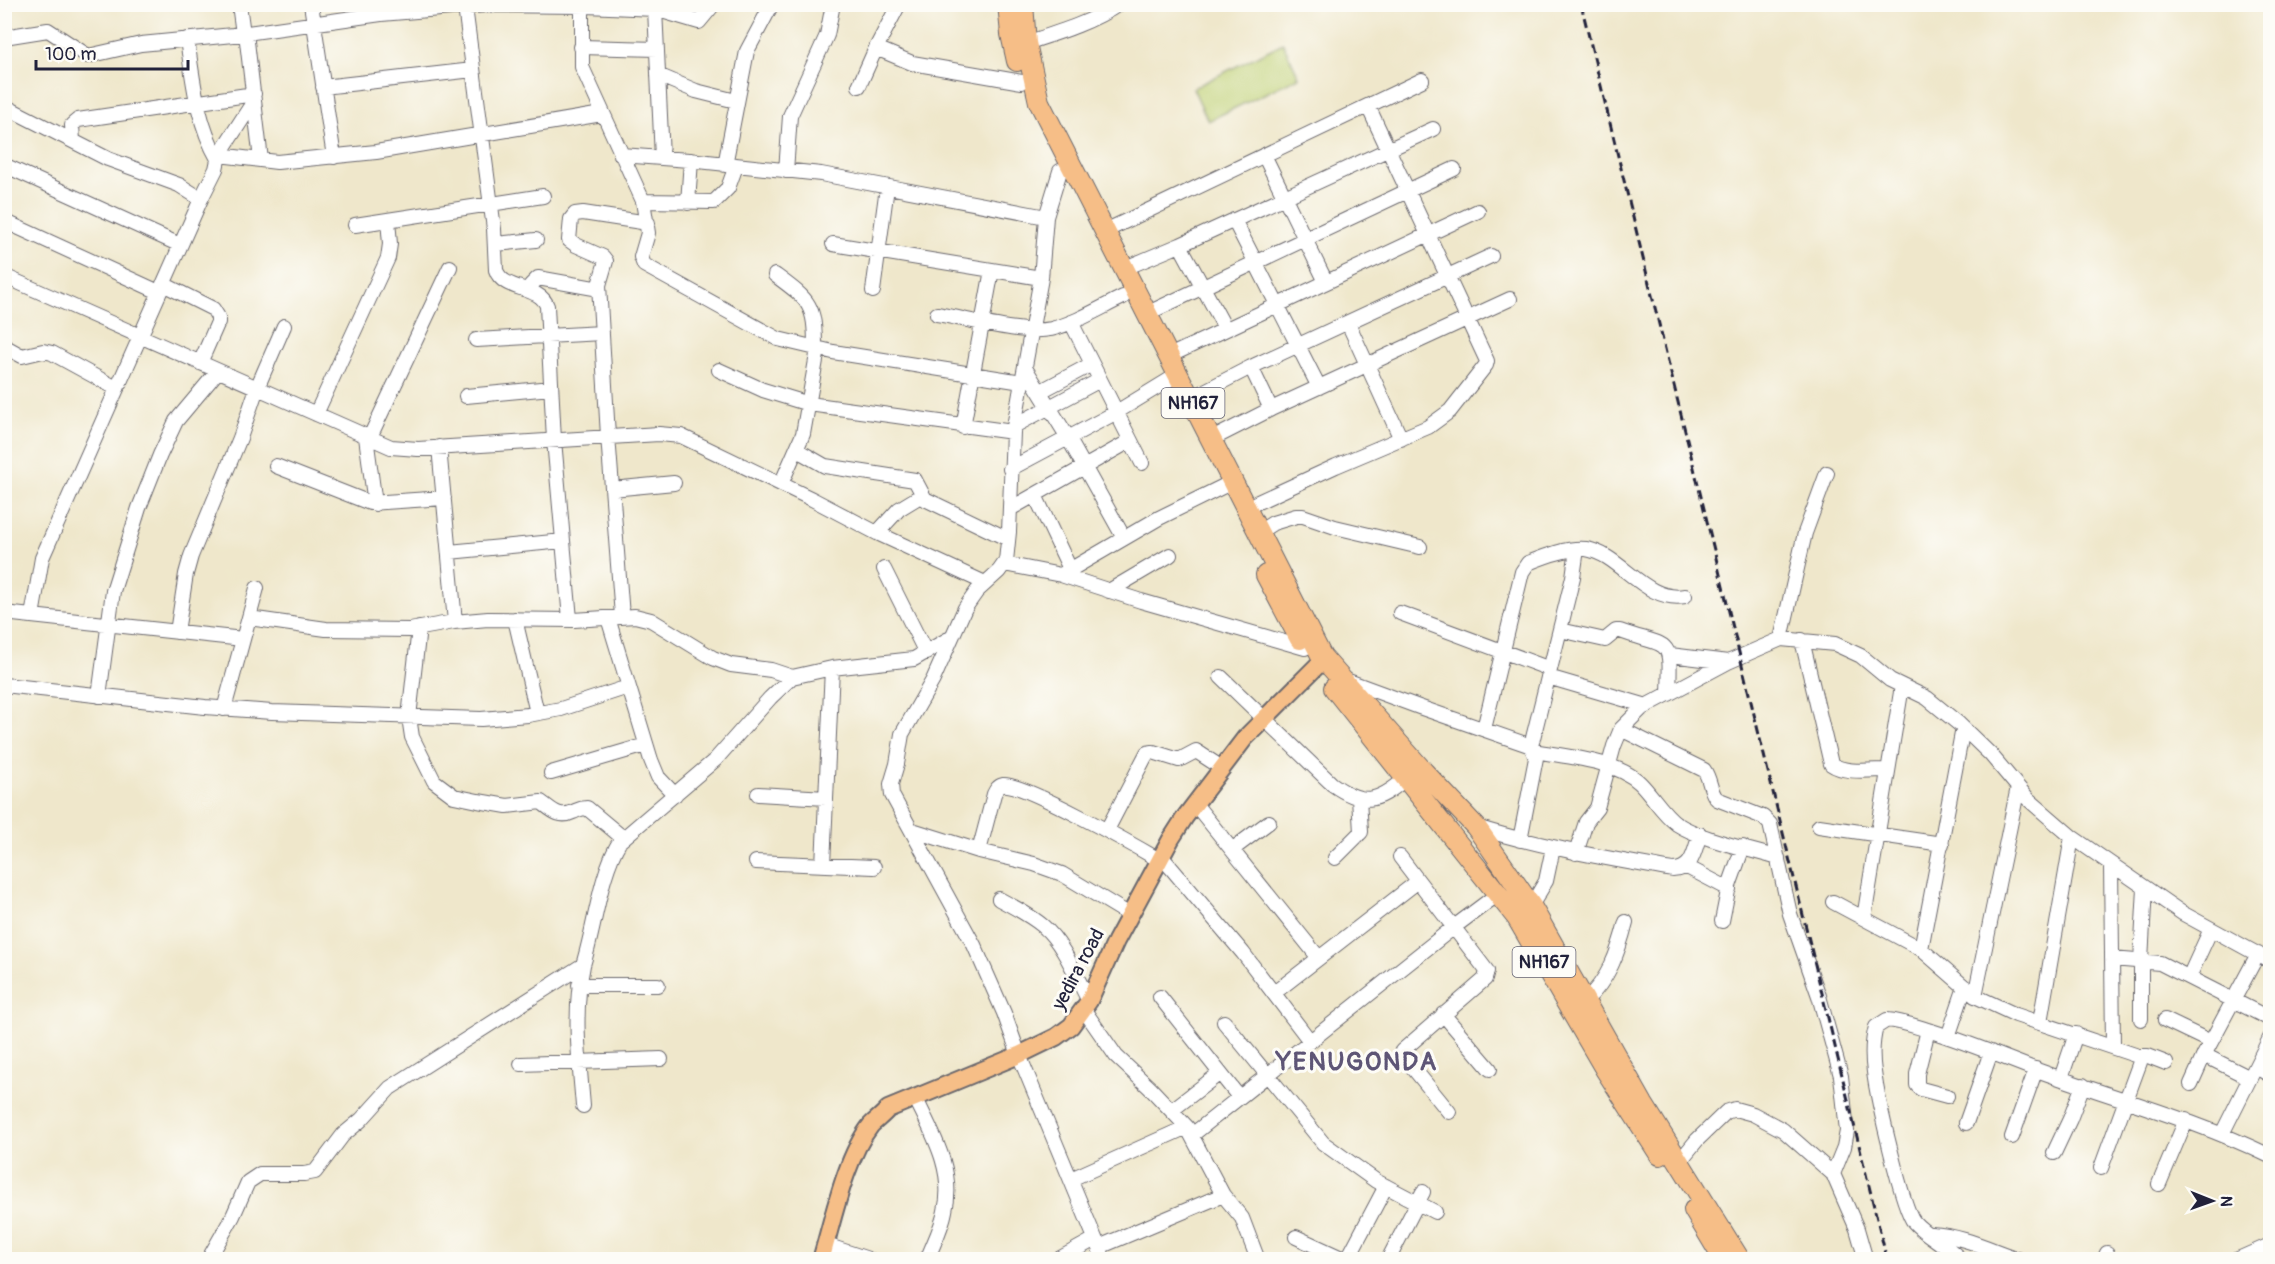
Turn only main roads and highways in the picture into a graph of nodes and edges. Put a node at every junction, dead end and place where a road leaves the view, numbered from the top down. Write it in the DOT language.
graph roads {
  1 [pos="1008,4"];
  2 [pos="1023,4"];
  3 [pos="1318,665"];
  4 [pos="824,1252"];
  5 [pos="1724,1260"];
  6 [pos="1740,1260"];
  1 -- 3 [label="highway, NH167"];
  2 -- 6 [label="highway, NH167"];
  3 -- 4 [label="main road, yedira road"];
  3 -- 5 [label="highway, NH167"];
}
